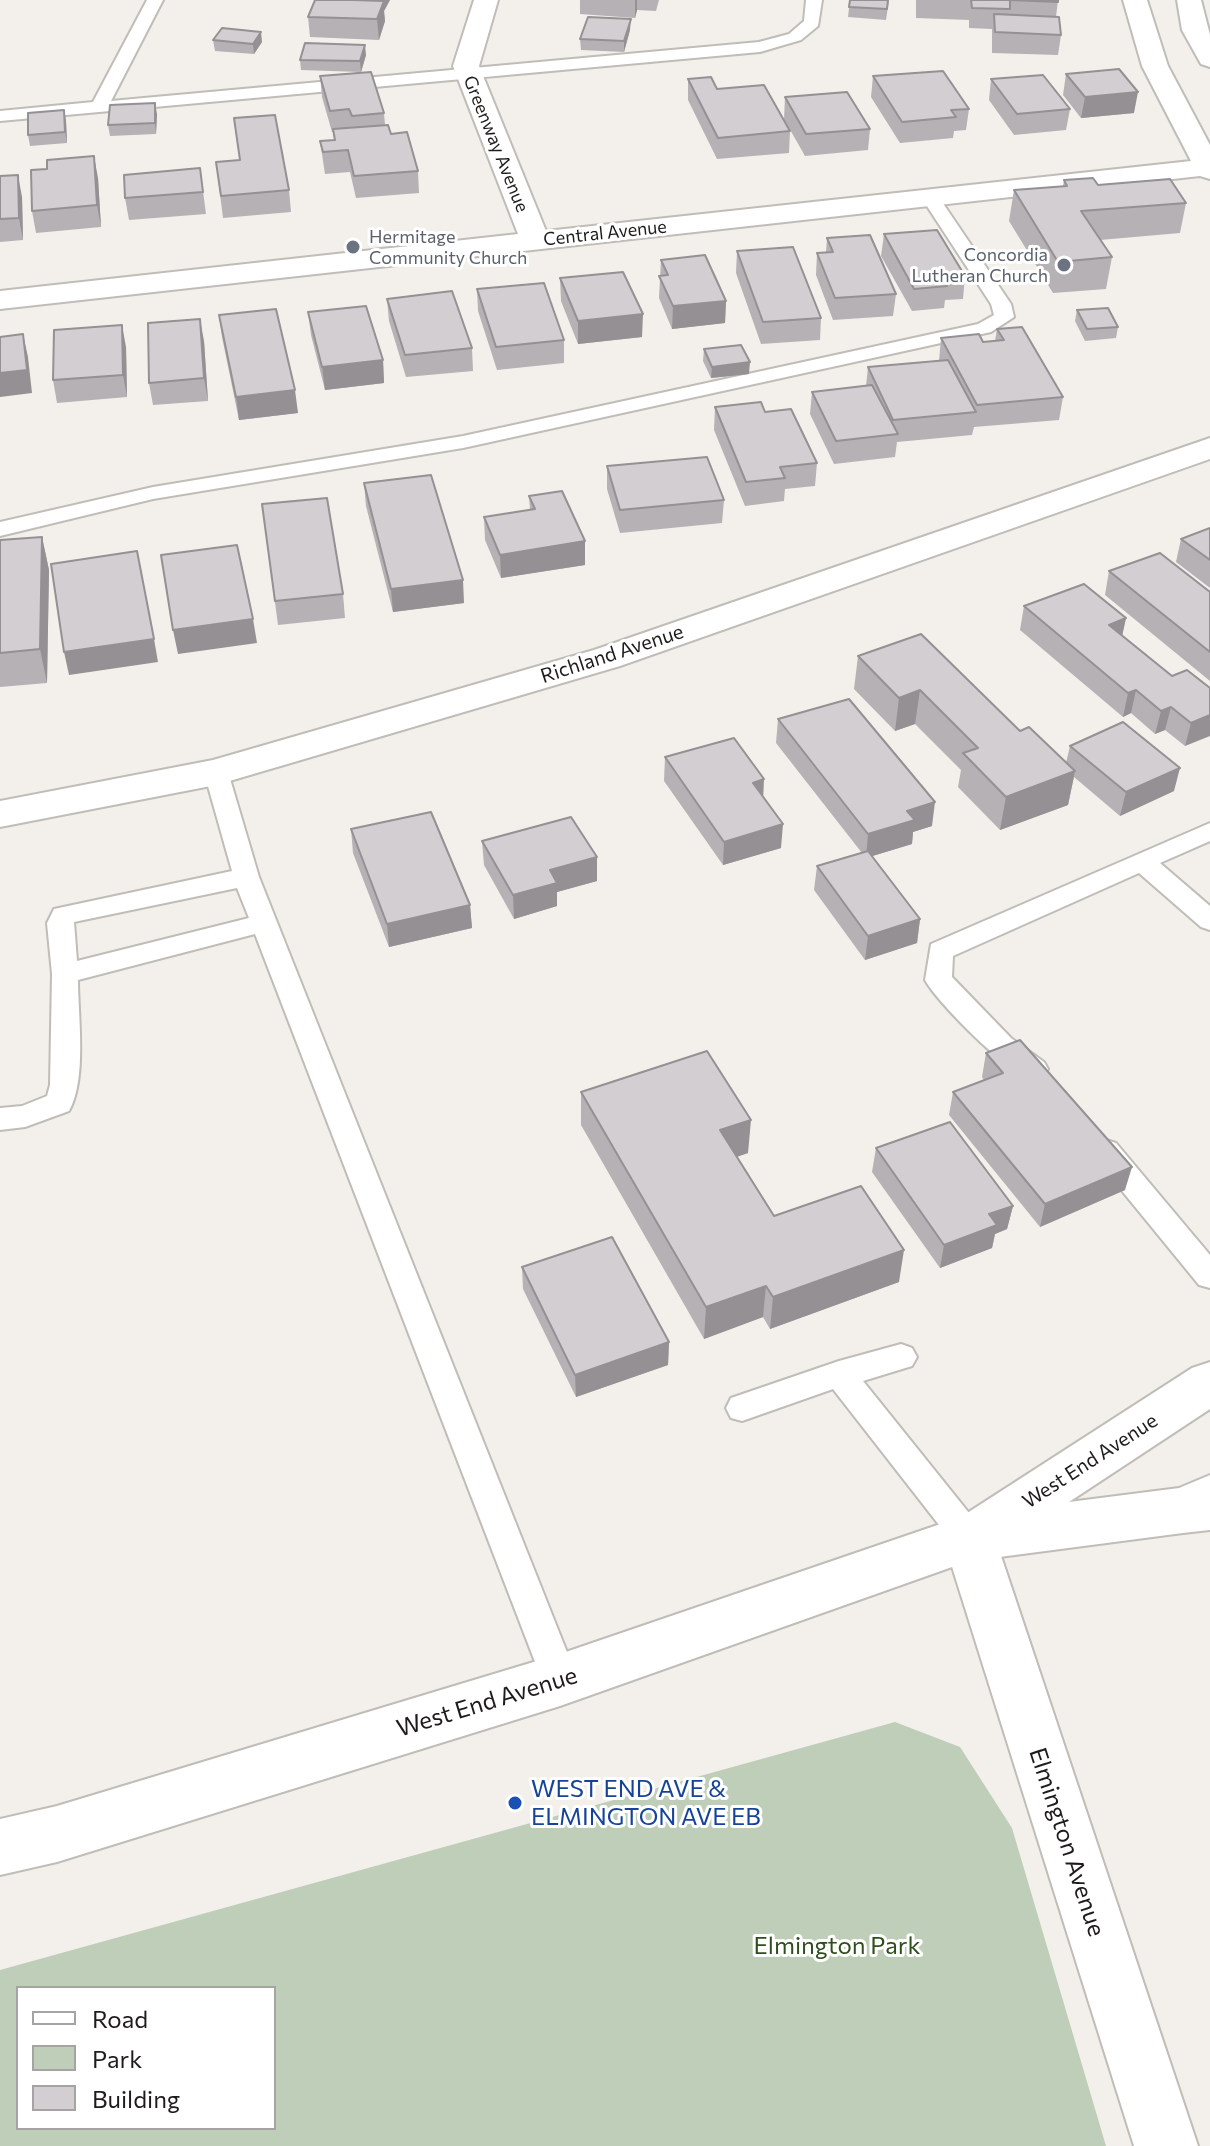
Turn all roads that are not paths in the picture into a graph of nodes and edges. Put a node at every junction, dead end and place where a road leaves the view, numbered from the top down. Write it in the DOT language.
graph roads {
  1 [pos="155,0"];
  2 [pos="486,0"];
  3 [pos="814,0"];
  4 [pos="1135,0"];
  5 [pos="1189,0"];
  6 [pos="1210,59"];
  7 [pos="468,73"];
  8 [pos="100,106"];
  9 [pos="0,116"];
  10 [pos="1209,168"];
  11 [pos="930,197"];
  12 [pos="535,241"];
  13 [pos="0,300"];
  14 [pos="1210,448"];
  15 [pos="0,529"];
  16 [pos="216,772"];
  17 [pos="0,814"];
  18 [pos="1210,831"];
  19 [pos="1143,862"];
  20 [pos="246,877"];
  21 [pos="1210,921"];
  22 [pos="264,923"];
  23 [pos="65,974"];
  24 [pos="1051,1088"];
  25 [pos="0,1119"];
  26 [pos="1092,1136"];
  27 [pos="1210,1276"];
  28 [pos="901,1357"];
  29 [pos="839,1374"];
  30 [pos="1210,1383"];
  31 [pos="742,1408"];
  32 [pos="1201,1505"];
  33 [pos="969,1538"];
  34 [pos="560,1680"];
  35 [pos="0,1847"];
  36 [pos="1166,2146"];
  1 -- 8 [label="lane"];
  2 -- 7 [label="street, Greenway Avenue"];
  3 -- 7 [label="lane"];
  4 -- 10 [label="street"];
  5 -- 6 [label="street"];
  7 -- 8 [label="lane"];
  7 -- 12 [label="street, Greenway Avenue"];
  8 -- 9 [label="lane"];
  10 -- 11 [label="street, Central Avenue"];
  11 -- 12 [label="street, Central Avenue"];
  11 -- 15 [label="lane"];
  12 -- 13 [label="street, Central Avenue"];
  14 -- 16 [label="street, Richland Avenue"];
  16 -- 17 [label="street, Richland Avenue"];
  16 -- 20 [label="lane"];
  18 -- 19 [label="lane"];
  19 -- 21 [label="lane"];
  19 -- 24 [label="lane"];
  20 -- 22 [label="lane"];
  20 -- 23 [label="lane"];
  22 -- 23 [label="lane"];
  22 -- 34 [label="lane"];
  23 -- 25 [label="lane"];
  26 -- 27 [label="lane"];
  28 -- 29 [label="lane"];
  29 -- 31 [label="lane"];
  29 -- 33 [label="lane"];
  30 -- 33 [label="street, West End Avenue"];
  32 -- 33 [label="street, West End Avenue"];
  33 -- 34 [label="street, West End Avenue"];
  33 -- 36 [label="street, Elmington Avenue"];
  34 -- 35 [label="street, West End Avenue"];
}
